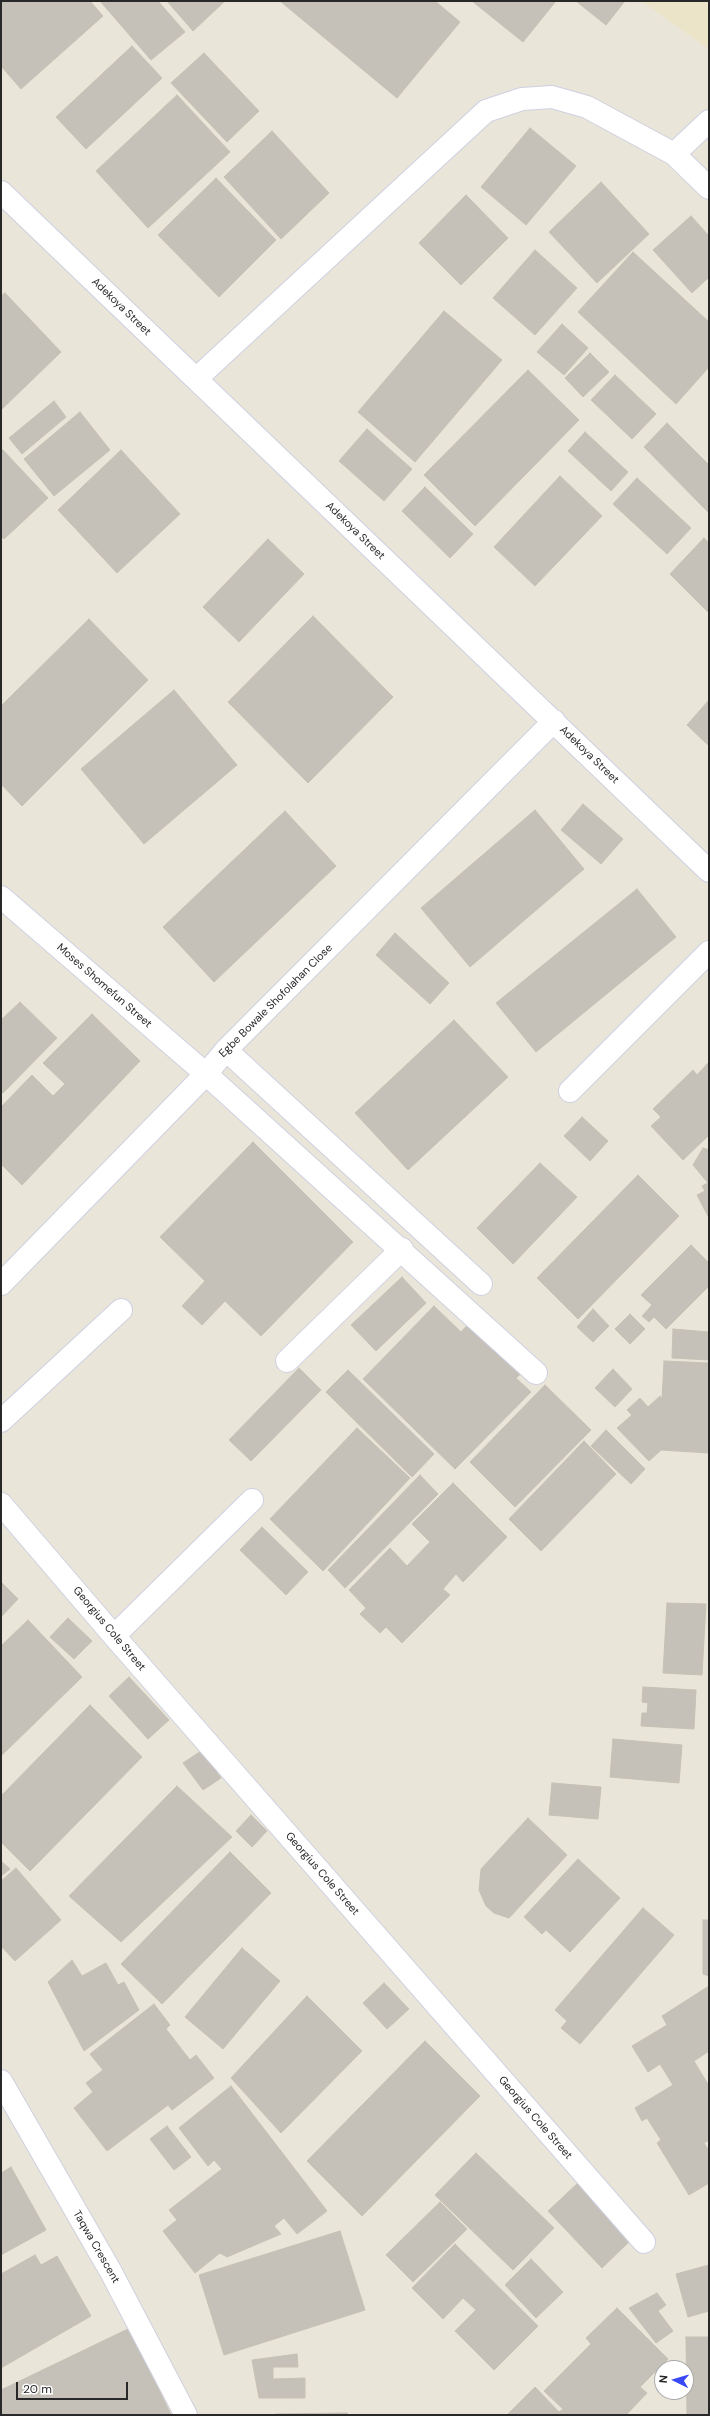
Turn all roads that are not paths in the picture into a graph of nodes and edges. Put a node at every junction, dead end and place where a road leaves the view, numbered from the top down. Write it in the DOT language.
graph roads {
  1 [pos="709,121"];
  2 [pos="674,154"];
  3 [pos="709,188"];
  4 [pos="1,192"];
  5 [pos="196,379"];
  6 [pos="554,721"];
  7 [pos="709,871"];
  8 [pos="1,897"];
  9 [pos="709,952"];
  10 [pos="226,1050"];
  11 [pos="206,1074"];
  12 [pos="570,1091"];
  13 [pos="402,1249"];
  14 [pos="1,1284"];
  15 [pos="481,1284"];
  16 [pos="121,1310"];
  17 [pos="287,1361"];
  18 [pos="536,1373"];
  19 [pos="1,1422"];
  20 [pos="252,1500"];
  21 [pos="1,1504"];
  22 [pos="114,1636"];
  23 [pos="1,2081"];
  24 [pos="644,2242"];
  25 [pos="186,2415"];
  1 -- 2 [label="street"];
  2 -- 3 [label="street"];
  2 -- 5 [label="street"];
  4 -- 5 [label="street, Adekoya Street"];
  5 -- 6 [label="street, Adekoya Street"];
  6 -- 7 [label="street, Adekoya Street"];
  6 -- 10 [label="street, Egbe Bowale Shofolahan Close"];
  8 -- 11 [label="street, Moses Shomefun Street"];
  9 -- 12 [label="street"];
  10 -- 11 [label="street, Egbe Bowale Shofolahan Close"];
  10 -- 15 [label="street"];
  11 -- 13 [label="street, Moses Shomefun Street"];
  11 -- 14 [label="street, Egbe Bowale Shofolahan Close"];
  13 -- 17 [label="street"];
  13 -- 18 [label="street, Moses Shomefun Street"];
  16 -- 19 [label="street"];
  20 -- 22 [label="street"];
  21 -- 22 [label="street, Georgius Cole Street"];
  22 -- 24 [label="street, Georgius Cole Street"];
  23 -- 25 [label="street, Taqwa Crescent"];
}
